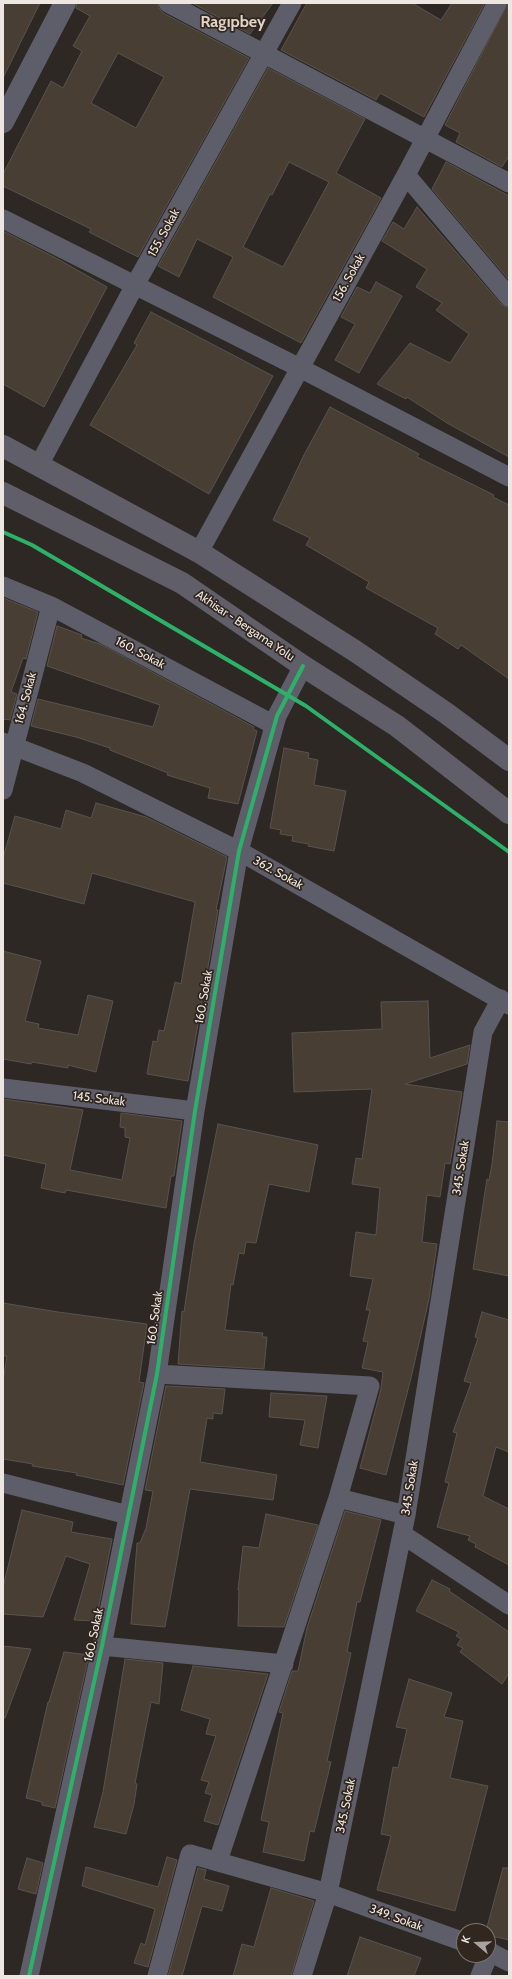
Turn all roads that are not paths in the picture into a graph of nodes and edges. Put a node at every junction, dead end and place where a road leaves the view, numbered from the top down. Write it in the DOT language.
graph roads {
  1 [pos="65,3"];
  2 [pos="168,3"];
  3 [pos="292,3"];
  4 [pos="497,3"];
  5 [pos="265,53"];
  6 [pos="3,122"];
  7 [pos="425,137"];
  8 [pos="406,175"];
  9 [pos="509,183"];
  10 [pos="3,219"];
  11 [pos="135,285"];
  12 [pos="509,297"];
  13 [pos="300,368"];
  14 [pos="3,446"];
  15 [pos="39,465"];
  16 [pos="509,477"];
  17 [pos="3,493"];
  18 [pos="199,552"];
  19 [pos="3,586"];
  20 [pos="51,606"];
  21 [pos="303,666"];
  22 [pos="274,725"];
  23 [pos="8,743"];
  24 [pos="509,760"];
  25 [pos="3,790"];
  26 [pos="509,813"];
  27 [pos="239,851"];
  28 [pos="505,1002"];
  29 [pos="3,1088"];
  30 [pos="195,1111"];
  31 [pos="157,1374"];
  32 [pos="4,1485"];
  33 [pos="338,1498"];
  34 [pos="128,1514"];
  35 [pos="406,1514"];
  36 [pos="402,1534"];
  37 [pos="509,1605"];
  38 [pos="102,1646"];
  39 [pos="284,1664"];
  40 [pos="218,1861"];
  41 [pos="328,1893"];
  42 [pos="456,1939"];
  43 [pos="496,1955"];
  44 [pos="509,1962"];
  45 [pos="485,1963"];
  46 [pos="29,1976"];
  47 [pos="157,1976"];
  48 [pos="302,1976"];
  49 [pos="480,1976"];
  1 -- 6 [label="street"];
  2 -- 5 [label="street"];
  3 -- 5 [label="street, 155. Sokak"];
  4 -- 7 [label="street, 156. Sokak"];
  5 -- 7 [label="street"];
  5 -- 11 [label="street, 155. Sokak"];
  7 -- 8 [label="street, 156. Sokak"];
  7 -- 9 [label="street"];
  8 -- 12 [label="street"];
  8 -- 13 [label="street, 156. Sokak"];
  10 -- 11 [label="street"];
  11 -- 13 [label="street"];
  11 -- 15 [label="street, 155. Sokak"];
  13 -- 16 [label="street"];
  13 -- 18 [label="street, 156. Sokak"];
  14 -- 15 [label="main road"];
  15 -- 18 [label="main road"];
  17 -- 21 [label="main road, Akhisar - Bergama Yolu"];
  18 -- 24 [label="main road"];
  19 -- 20 [label="street, 160. Sokak"];
  20 -- 22 [label="street, 160. Sokak"];
  20 -- 23 [label="street, 164. Sokak"];
  21 -- 22 [label="street, 160. Sokak"];
  21 -- 26 [label="main road, Akhisar - Bergama Yolu"];
  22 -- 27 [label="street, 160. Sokak"];
  23 -- 25 [label="street, 164. Sokak"];
  23 -- 27 [label="street, 362. Sokak"];
  27 -- 28 [label="street, 362. Sokak"];
  27 -- 30 [label="street, 160. Sokak"];
  28 -- 35 [label="street, 345. Sokak"];
  29 -- 30 [label="street, 145. Sokak"];
  30 -- 31 [label="street, 160. Sokak"];
  31 -- 33 [label="street"];
  31 -- 34 [label="street, 160. Sokak"];
  32 -- 34 [label="street"];
  33 -- 35 [label="street"];
  33 -- 39 [label="street"];
  34 -- 38 [label="street, 160. Sokak"];
  35 -- 36 [label="street, 345. Sokak"];
  36 -- 37 [label="street"];
  36 -- 41 [label="street, 345. Sokak"];
  38 -- 39 [label="street"];
  38 -- 46 [label="street, 160. Sokak"];
  39 -- 40 [label="street"];
  40 -- 41 [label="street, 349. Sokak"];
  40 -- 47 [label="street, 349. Sokak"];
  41 -- 42 [label="street, 349. Sokak"];
  41 -- 48 [label="street, 345. Sokak"];
  43 -- 44 [label="street"];
  45 -- 49 [label="street"];
}
